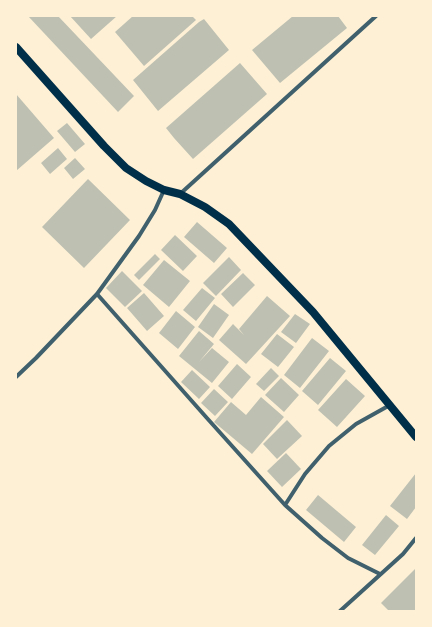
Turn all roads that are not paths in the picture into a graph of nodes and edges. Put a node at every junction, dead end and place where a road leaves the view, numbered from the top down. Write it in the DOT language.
graph roads {
  1 [pos="376,16"];
  2 [pos="16,48"];
  3 [pos="164,190"];
  4 [pos="180,194"];
  5 [pos="97,294"];
  6 [pos="16,377"];
  7 [pos="390,405"];
  8 [pos="416,438"];
  9 [pos="285,505"];
  10 [pos="416,538"];
  11 [pos="380,574"];
  12 [pos="340,611"];
  1 -- 4 [label="street"];
  2 -- 3 [label="main road"];
  3 -- 4 [label="main road"];
  3 -- 5 [label="street"];
  4 -- 7 [label="main road"];
  5 -- 6 [label="street"];
  5 -- 9 [label="street"];
  7 -- 8 [label="main road"];
  7 -- 9 [label="street"];
  9 -- 11 [label="street"];
  10 -- 11 [label="street"];
  11 -- 12 [label="street"];
}
